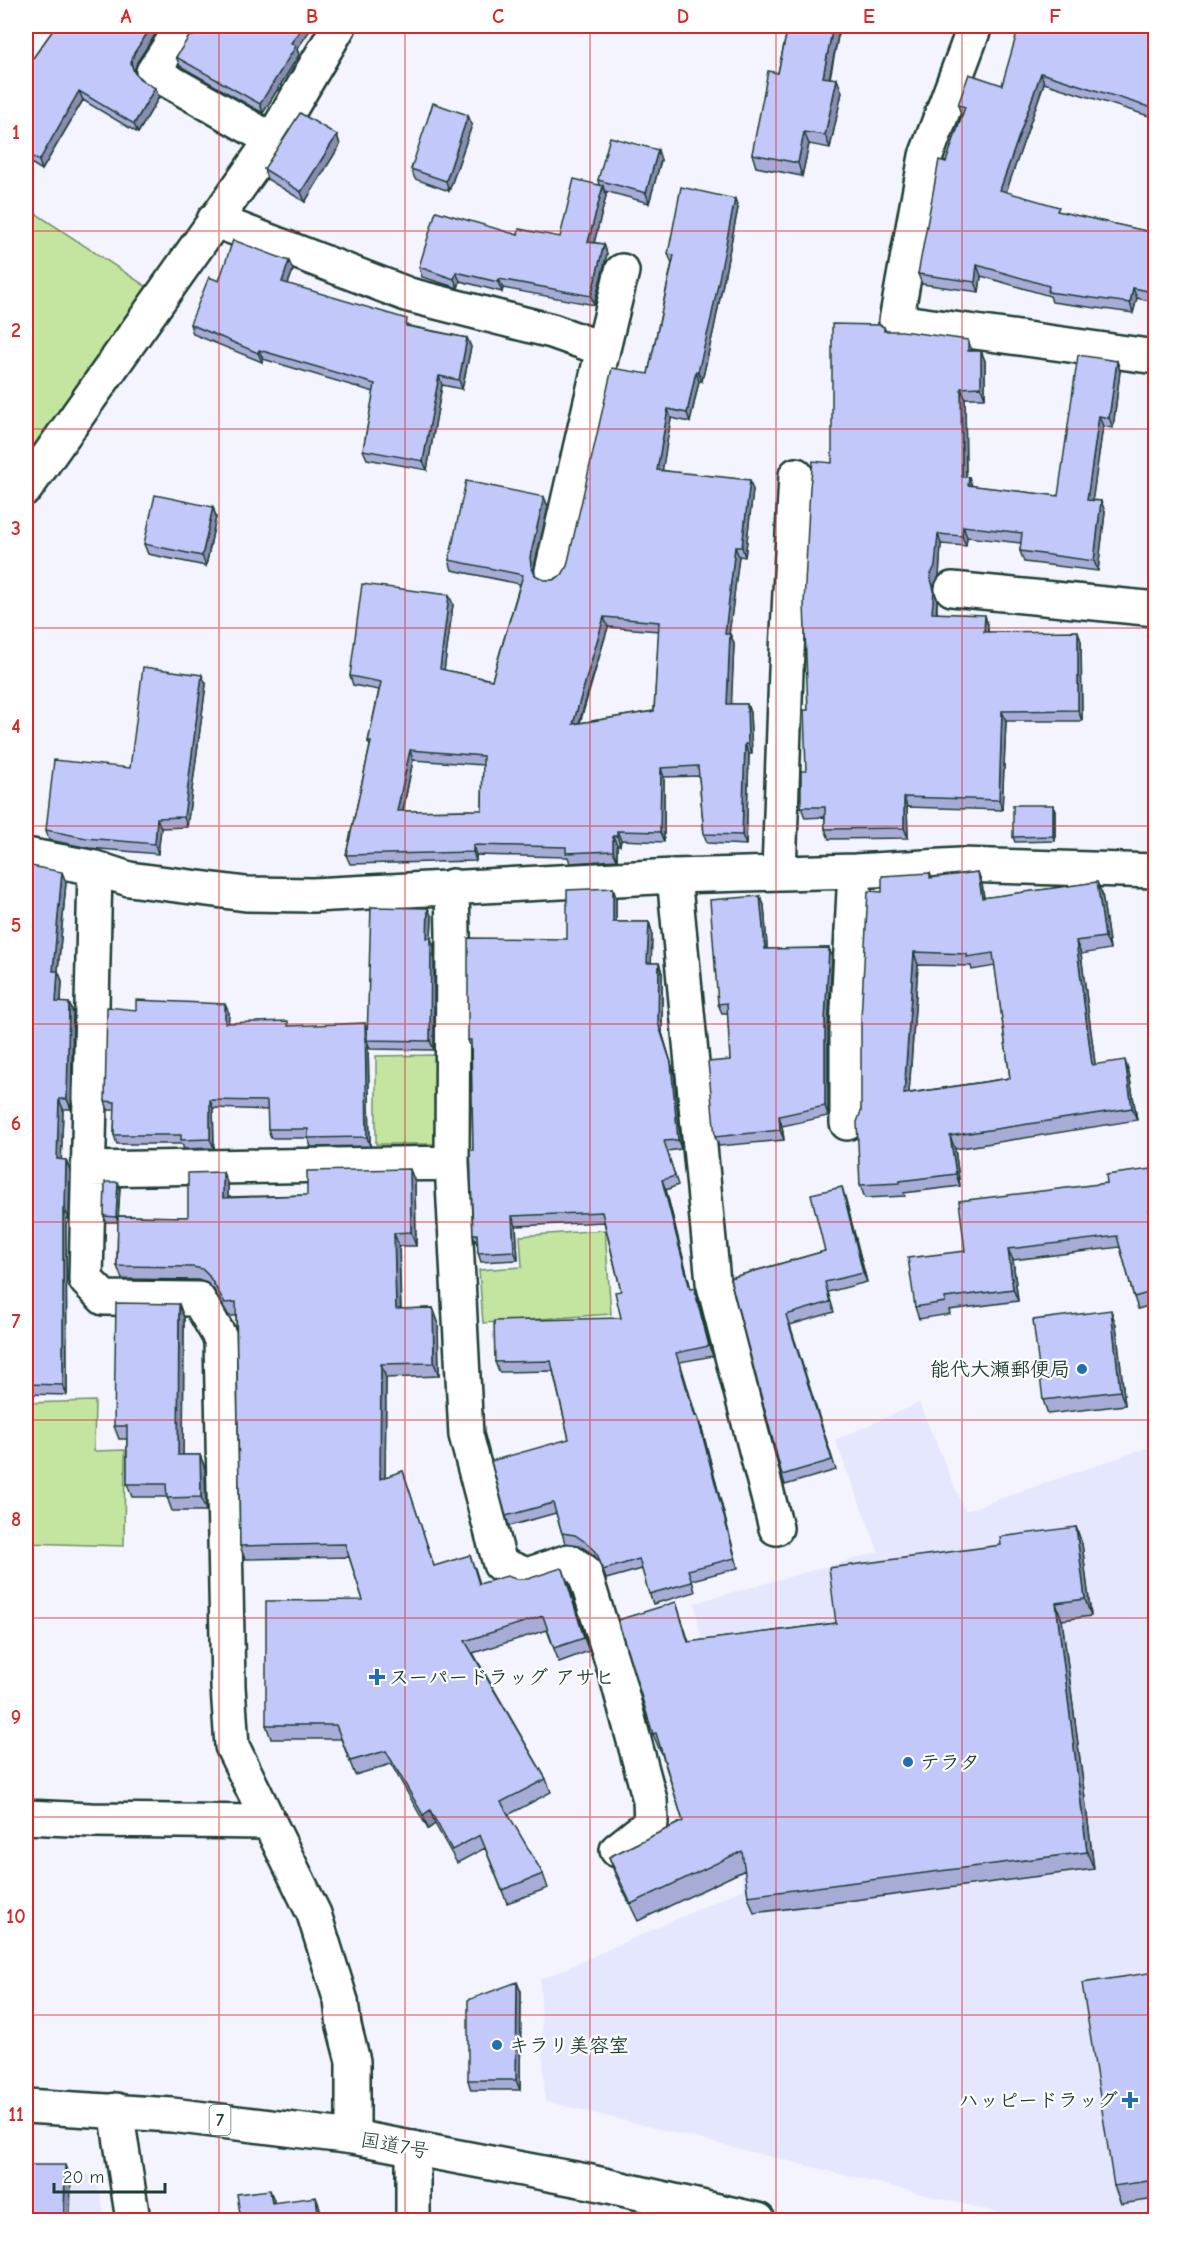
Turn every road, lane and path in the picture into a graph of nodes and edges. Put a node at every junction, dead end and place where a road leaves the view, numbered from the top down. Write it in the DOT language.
graph roads {
  1 [pos="183,26"];
  2 [pos="339,26"];
  3 [pos="975,26"];
  4 [pos="272,140"];
  5 [pos="214,220"];
  6 [pos="622,271"];
  7 [pos="603,349"];
  8 [pos="1155,357"];
  9 [pos="796,475"];
  10 [pos="26,489"];
  11 [pos="552,571"];
  12 [pos="952,590"];
  13 [pos="1155,609"];
  14 [pos="26,855"];
  15 [pos="96,868"];
  16 [pos="1155,870"];
  17 [pos="855,871"];
  18 [pos="779,872"];
  19 [pos="674,876"];
  20 [pos="452,886"];
  21 [pos="847,1123"];
  22 [pos="452,1163"];
  23 [pos="89,1169"];
  24 [pos="777,1528"];
  25 [pos="26,1817"];
  26 [pos="268,1822"];
  27 [pos="617,1850"];
  28 [pos="26,2106"];
  29 [pos="116,2110"];
  30 [pos="353,2138"];
  31 [pos="413,2148"];
  32 [pos="133,2220"];
  33 [pos="413,2220"];
  34 [pos="758,2220"];
  1 -- 4 [label="main road"];
  2 -- 4 [label="main road"];
  3 -- 8 [label="main road"];
  4 -- 5 [label="main road"];
  5 -- 7 [label="main road"];
  5 -- 10 [label="main road"];
  6 -- 7 [label="main road"];
  7 -- 11 [label="main road"];
  9 -- 18 [label="main road"];
  12 -- 13 [label="main road"];
  14 -- 15 [label="main road"];
  15 -- 20 [label="main road"];
  15 -- 23 [label="main road"];
  16 -- 17 [label="main road"];
  17 -- 18 [label="main road"];
  17 -- 21 [label="main road"];
  18 -- 19 [label="main road"];
  19 -- 20 [label="main road"];
  19 -- 24 [label="main road"];
  20 -- 22 [label="main road"];
  22 -- 23 [label="main road"];
  22 -- 27 [label="main road"];
  23 -- 26 [label="main road"];
  25 -- 26 [label="main road"];
  26 -- 30 [label="main road"];
  28 -- 29 [label="main road, 国道7号 / 7"];
  29 -- 30 [label="main road, 国道7号 / 7"];
  29 -- 32 [label="main road"];
  30 -- 31 [label="main road, 国道7号 / 7"];
  31 -- 33 [label="main road"];
  31 -- 34 [label="main road, 国道7号 / 7"];
}
